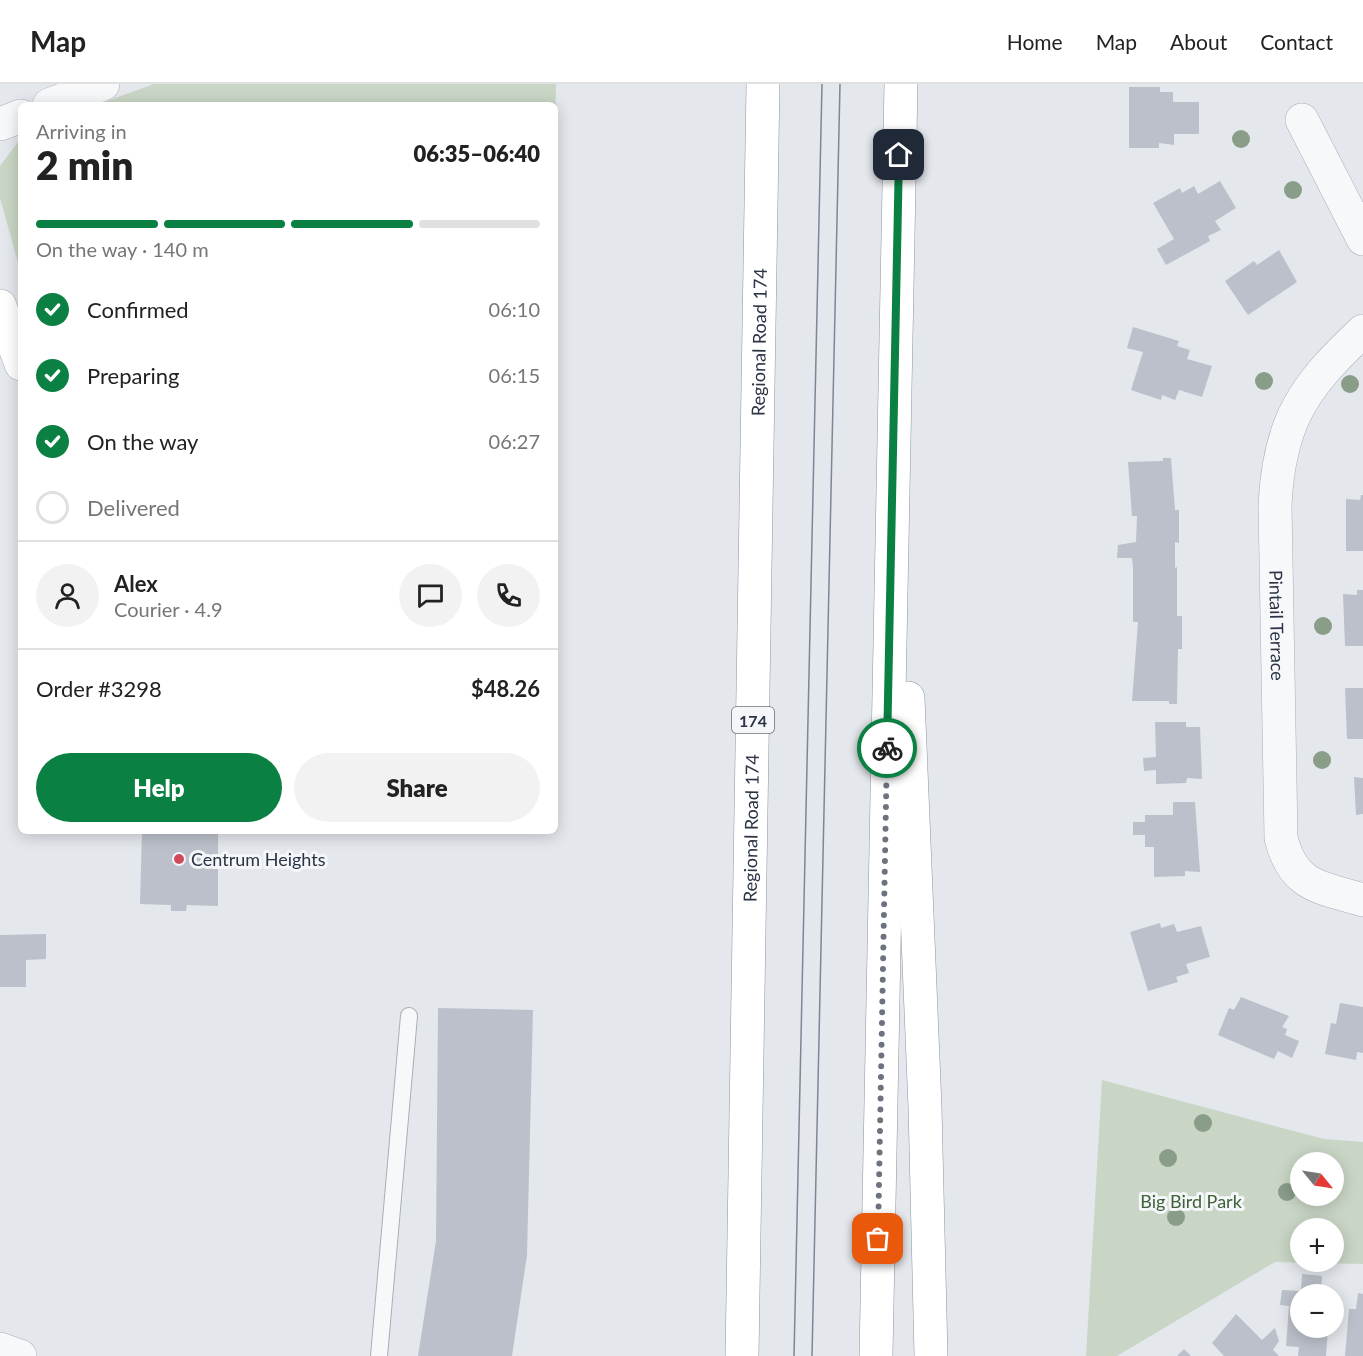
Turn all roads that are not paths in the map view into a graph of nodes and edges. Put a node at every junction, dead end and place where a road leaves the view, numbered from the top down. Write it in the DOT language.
graph roads {
  1 [pos="103,84"];
  2 [pos="763,84"];
  3 [pos="901,84"];
  4 [pos="57,102"];
  5 [pos="18,117"];
  6 [pos="1302,120"];
  7 [pos="0,124"];
  8 [pos="1363,239"];
  9 [pos="0,306"];
  10 [pos="1363,331"];
  11 [pos="18,346"];
  12 [pos="894,347"];
  13 [pos="1363,900"];
  14 [pos="409,1016"];
  15 [pos="0,1349"];
  16 [pos="20,1356"];
  17 [pos="379,1356"];
  18 [pos="742,1356"];
  19 [pos="876,1356"];
  20 [pos="931,1356"];
  1 -- 4 [label="street"];
  2 -- 18 [label="main road, Regional Road 174 / 174"];
  3 -- 12 [label="main road"];
  5 -- 7 [label="street"];
  6 -- 8 [label="street"];
  9 -- 11 [label="main road"];
  10 -- 13 [label="street, Pintail Terrace"];
  12 -- 19 [label="main road"];
  12 -- 20 [label="main road"];
  14 -- 17 [label="lane"];
  15 -- 16 [label="street"];
}
